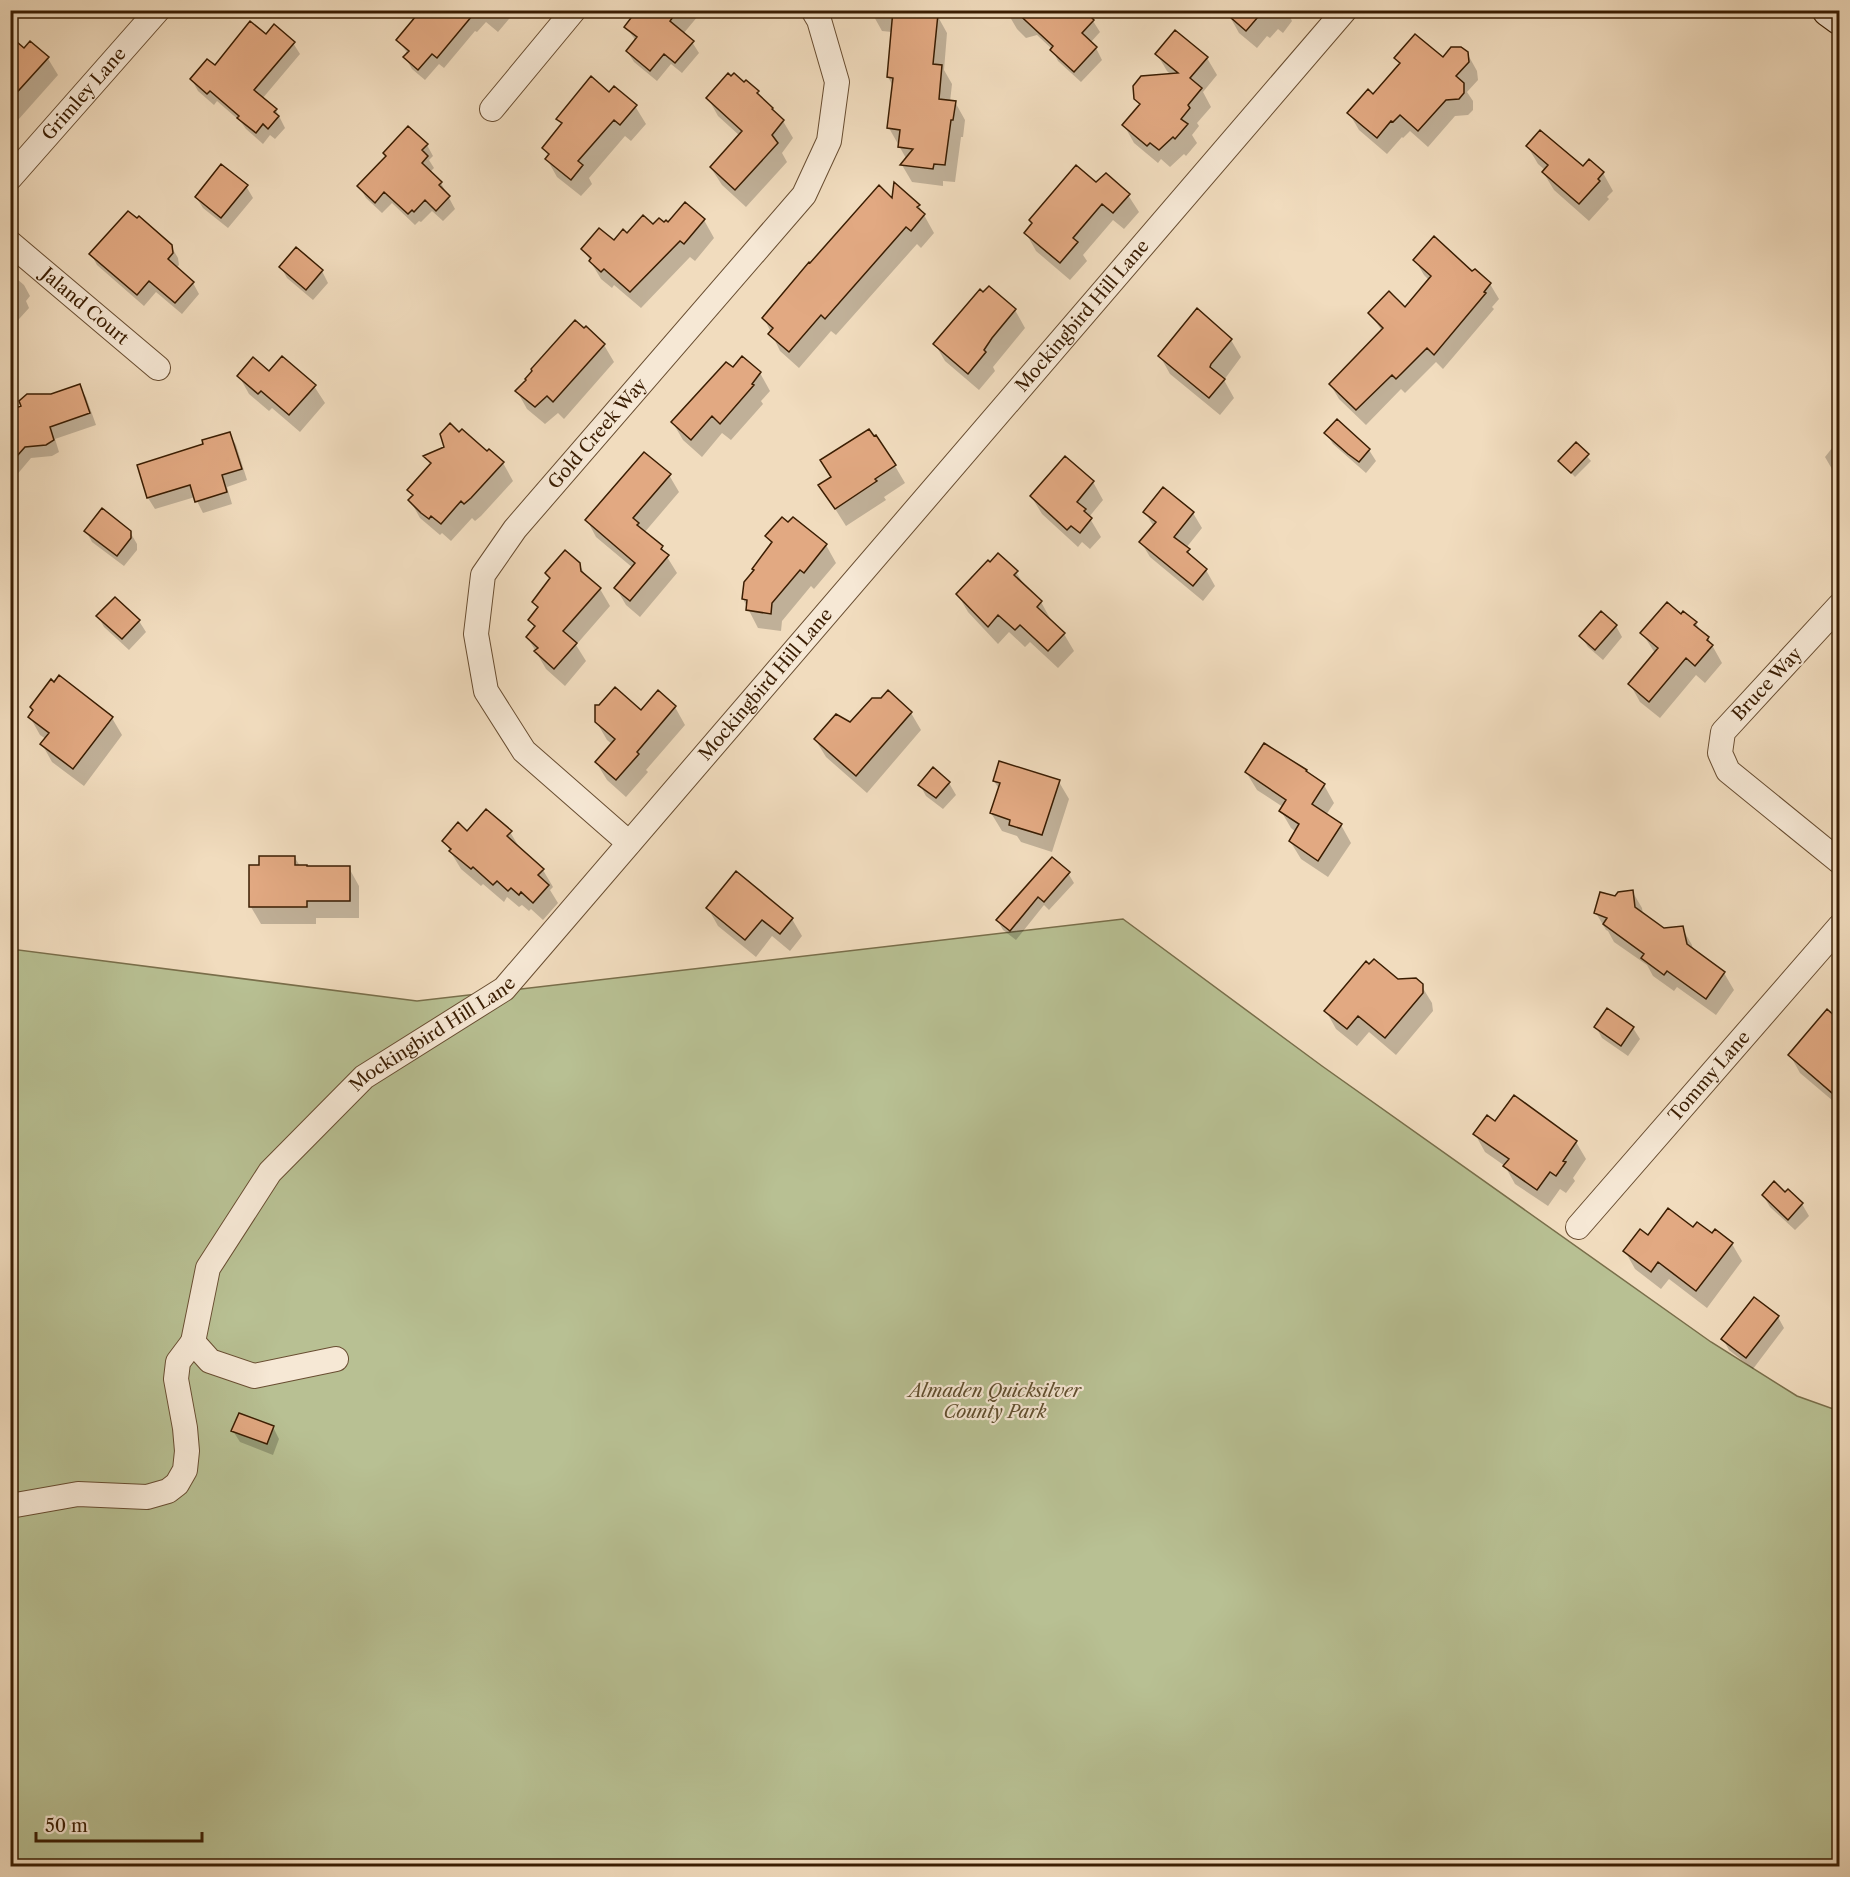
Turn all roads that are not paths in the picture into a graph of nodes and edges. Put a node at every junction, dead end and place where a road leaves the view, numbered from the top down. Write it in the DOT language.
graph roads {
  1 [pos="158,10"];
  2 [pos="573,10"];
  3 [pos="813,10"];
  4 [pos="1345,10"];
  5 [pos="492,109"];
  6 [pos="10,178"];
  7 [pos="10,243"];
  8 [pos="158,368"];
  9 [pos="1839,605"];
  10 [pos="629,843"];
  11 [pos="1839,862"];
  12 [pos="1839,926"];
  13 [pos="1578,1227"];
  14 [pos="193,1342"];
  15 [pos="336,1359"];
  16 [pos="10,1506"];
  1 -- 6 [label="street, Grimley Lane"];
  2 -- 5 [label="street"];
  3 -- 10 [label="street, Gold Creek Way"];
  4 -- 10 [label="street, Mockingbird Hill Lane"];
  7 -- 8 [label="street, Jaland Court"];
  9 -- 11 [label="street, Bruce Way"];
  10 -- 14 [label="street, Mockingbird Hill Lane"];
  12 -- 13 [label="street, Tommy Lane"];
  14 -- 15 [label="street"];
  14 -- 16 [label="street, Mockingbird Hill Lane"];
}
